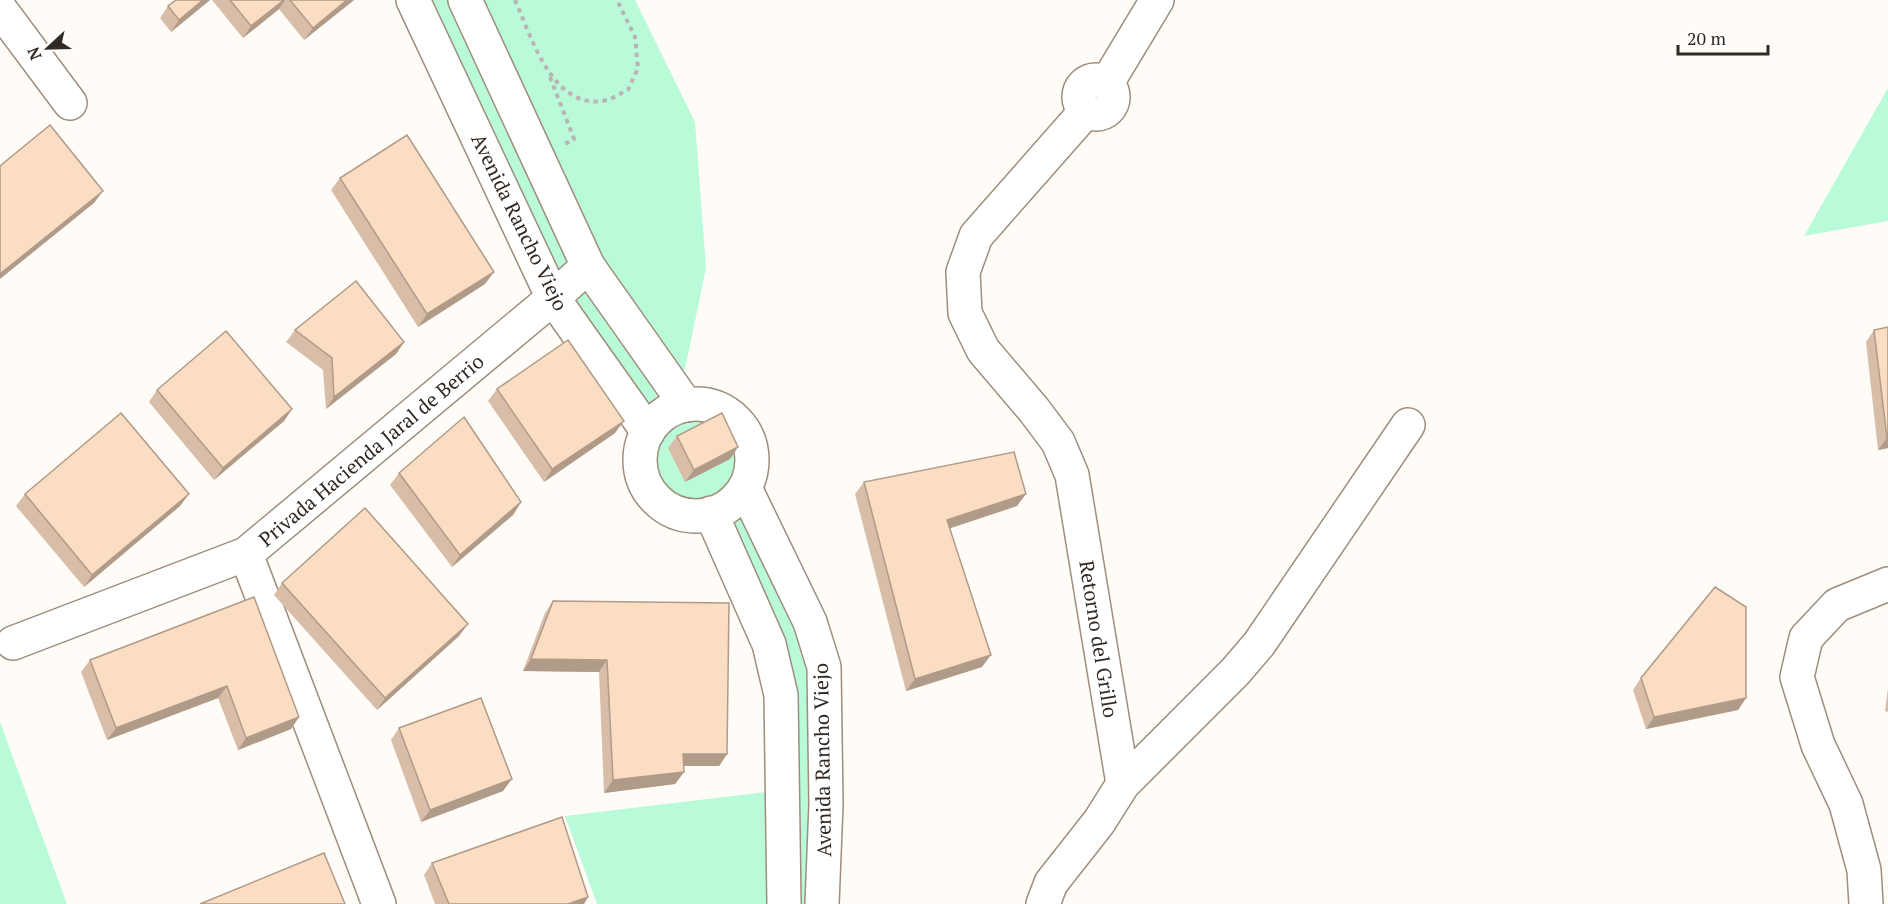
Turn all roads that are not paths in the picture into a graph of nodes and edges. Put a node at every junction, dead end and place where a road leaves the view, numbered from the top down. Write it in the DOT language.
graph roads {
  1 [pos="413,0"];
  2 [pos="465,0"];
  3 [pos="1157,0"];
  4 [pos="0,9"];
  5 [pos="70,103"];
  6 [pos="588,266"];
  7 [pos="553,298"];
  8 [pos="686,405"];
  9 [pos="1408,425"];
  10 [pos="648,432"];
  11 [pos="745,488"];
  12 [pos="711,513"];
  13 [pos="246,554"];
  14 [pos="1888,584"];
  15 [pos="13,643"];
  16 [pos="1123,784"];
  17 [pos="379,904"];
  18 [pos="784,904"];
  19 [pos="822,904"];
  20 [pos="1042,904"];
  21 [pos="1866,904"];
  1 -- 7 [label="street, Avenida Rancho Viejo"];
  2 -- 6 [label="street"];
  3 -- 16 [label="street, Retorno del Grillo"];
  4 -- 5 [label="street"];
  6 -- 7 [label="street, Privada Hacienda Jaral de Berrio"];
  6 -- 8 [label="street"];
  7 -- 10 [label="street, Avenida Rancho Viejo"];
  7 -- 13 [label="street, Privada Hacienda Jaral de Berrio"];
  8 -- 10 [label="street"];
  8 -- 11 [label="street"];
  9 -- 16 [label="street"];
  10 -- 12 [label="street"];
  11 -- 12 [label="street"];
  11 -- 19 [label="street, Avenida Rancho Viejo"];
  12 -- 18 [label="street, Avenida Rancho Viejo"];
  13 -- 15 [label="street, Privada Hacienda Jaral de Berrio"];
  13 -- 17 [label="street, Privada Hacienda Jaral de Berrio"];
  14 -- 21 [label="street"];
  16 -- 20 [label="street"];
}
